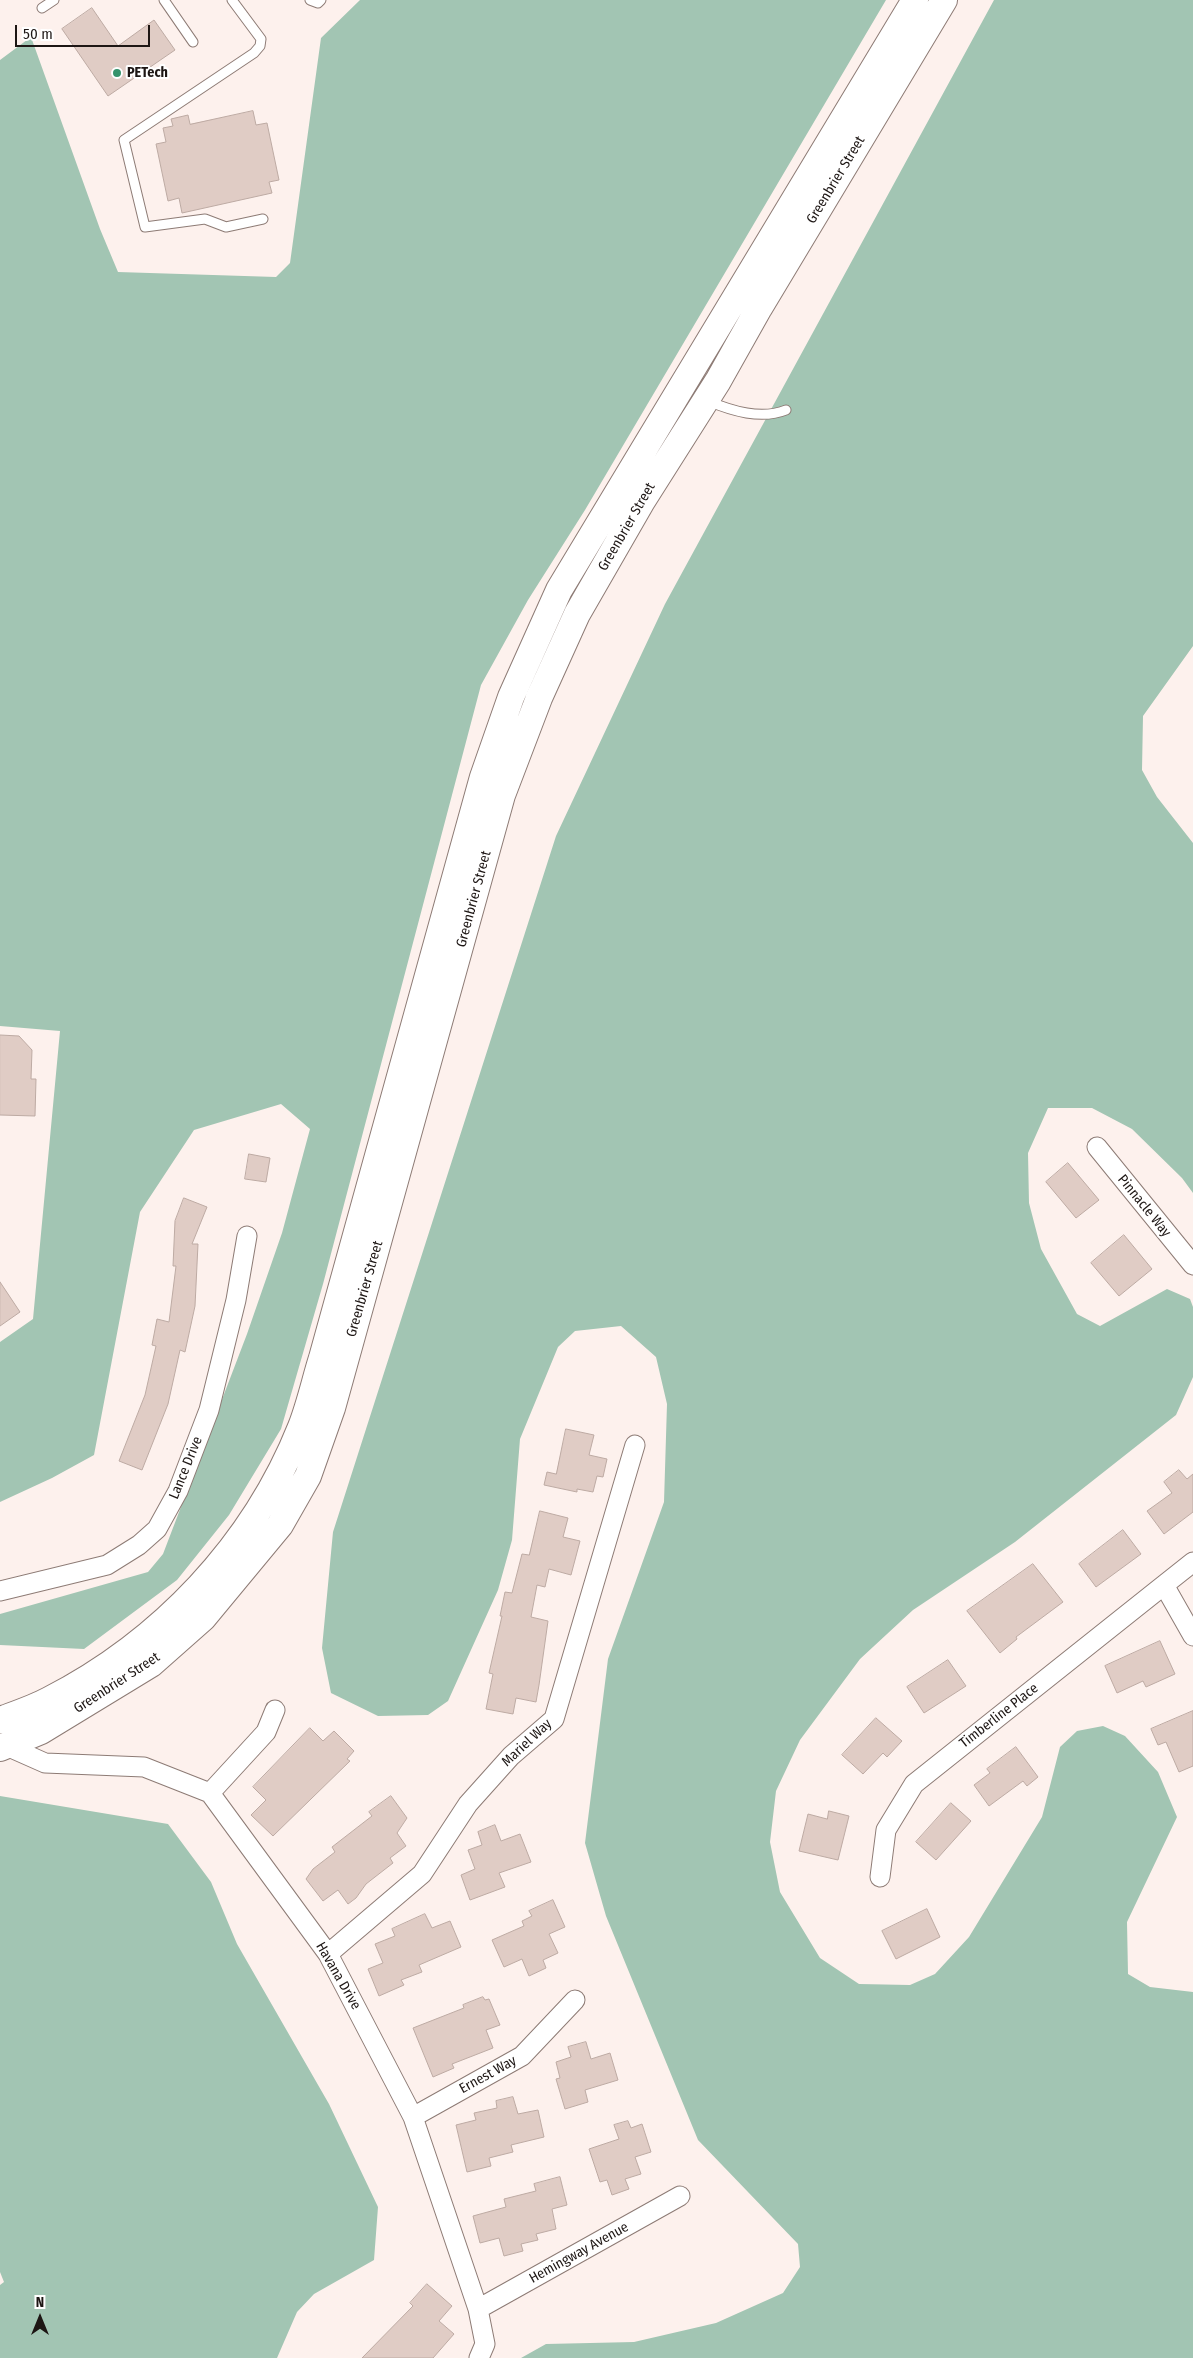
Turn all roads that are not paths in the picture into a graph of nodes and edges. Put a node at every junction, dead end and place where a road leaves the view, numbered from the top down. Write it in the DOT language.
graph roads {
  1 [pos="54,0"];
  2 [pos="164,0"];
  3 [pos="232,0"];
  4 [pos="310,0"];
  5 [pos="321,0"];
  6 [pos="915,0"];
  7 [pos="944,0"];
  8 [pos="42,8"];
  9 [pos="193,42"];
  10 [pos="263,219"];
  11 [pos="693,395"];
  12 [pos="786,410"];
  13 [pos="488,801"];
  14 [pos="1097,1147"];
  15 [pos="248,1236"];
  16 [pos="1193,1265"];
  17 [pos="636,1445"];
  18 [pos="1193,1562"];
  19 [pos="1164,1585"];
  20 [pos="0,1592"];
  21 [pos="1193,1636"];
  22 [pos="275,1710"];
  23 [pos="0,1720"];
  24 [pos="2,1746"];
  25 [pos="210,1793"];
  26 [pos="880,1877"];
  27 [pos="328,1954"];
  28 [pos="575,2000"];
  29 [pos="413,2117"];
  30 [pos="680,2196"];
  31 [pos="478,2309"];
  32 [pos="479,2358"];
  1 -- 8 [label="lane"];
  2 -- 9 [label="lane"];
  3 -- 10 [label="lane"];
  4 -- 5 [label="lane"];
  6 -- 11 [label="main road, Greenbrier Street"];
  7 -- 11 [label="main road, Greenbrier Street"];
  11 -- 12 [label="lane"];
  11 -- 13 [label="main road, Greenbrier Street"];
  13 -- 23 [label="main road, Greenbrier Street"];
  13 -- 24 [label="main road, Greenbrier Street"];
  14 -- 16 [label="street, Pinnacle Way"];
  15 -- 20 [label="street, Lance Drive"];
  17 -- 27 [label="street, Mariel Way"];
  18 -- 19 [label="street, Timberline Place"];
  19 -- 21 [label="street"];
  19 -- 26 [label="street, Timberline Place"];
  22 -- 25 [label="street"];
  24 -- 25 [label="street"];
  25 -- 27 [label="street, Havana Drive"];
  27 -- 29 [label="street, Havana Drive"];
  28 -- 29 [label="street, Ernest Way"];
  29 -- 31 [label="street, Havana Drive"];
  30 -- 31 [label="street, Hemingway Avenue"];
  31 -- 32 [label="street, Havana Drive"];
}
